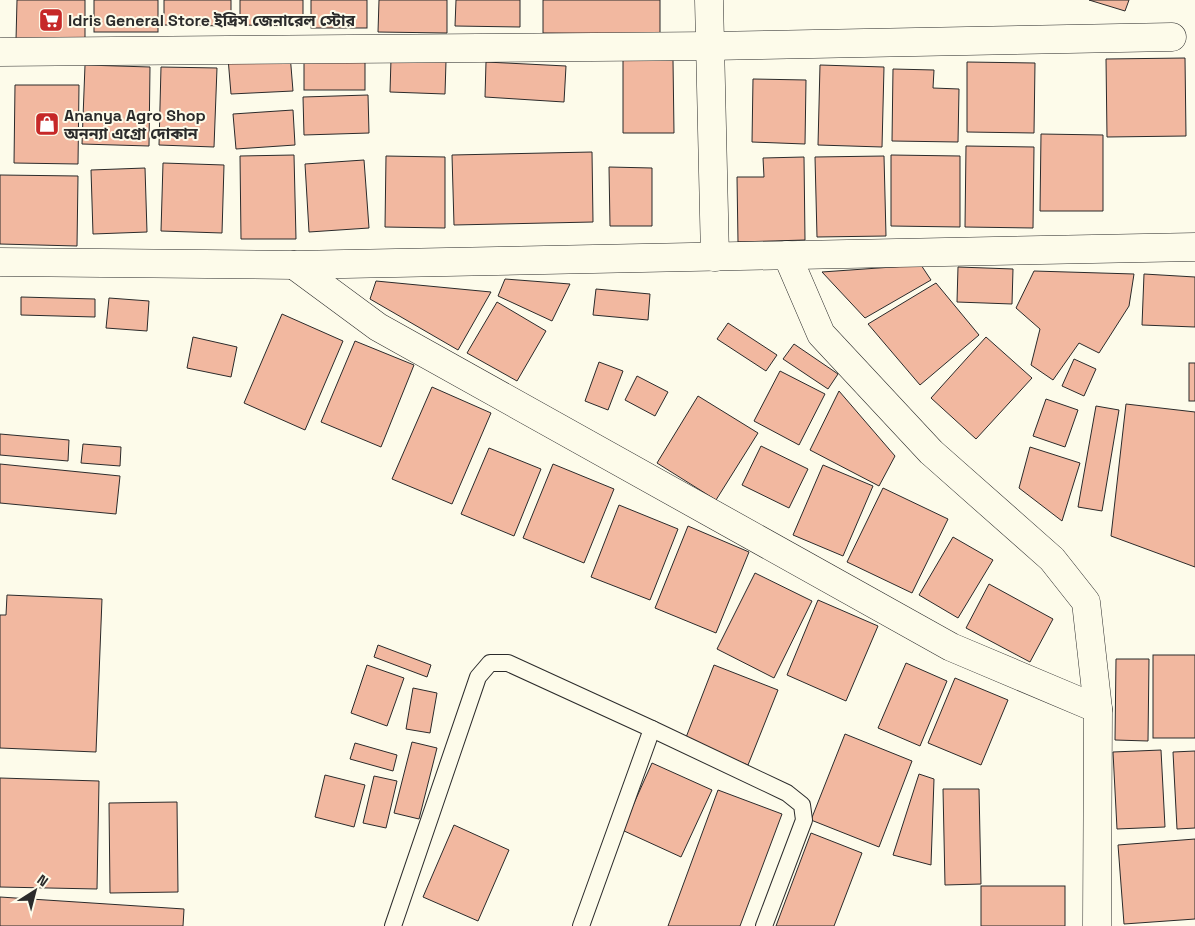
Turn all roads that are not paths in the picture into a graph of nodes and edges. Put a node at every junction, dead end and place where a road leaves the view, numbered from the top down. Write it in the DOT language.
graph roads {
  1 [pos="710,0"];
  2 [pos="1172,37"];
  3 [pos="710,46"];
  4 [pos="0,52"];
  5 [pos="1195,247"];
  6 [pos="787,255"];
  7 [pos="714,257"];
  8 [pos="0,262"];
  9 [pos="294,265"];
  10 [pos="1098,709"];
  11 [pos="652,728"];
  12 [pos="393,926"];
  13 [pos="581,926"];
  14 [pos="764,926"];
  15 [pos="1097,926"];
  1 -- 3 [label="street"];
  2 -- 3 [label="street"];
  3 -- 4 [label="street"];
  3 -- 7 [label="street"];
  5 -- 6 [label="street"];
  6 -- 7 [label="street"];
  6 -- 10 [label="street"];
  7 -- 9 [label="street"];
  8 -- 9 [label="street"];
  9 -- 10 [label="street"];
  10 -- 15 [label="street"];
  11 -- 12 [label="lane"];
  11 -- 13 [label="lane"];
  11 -- 14 [label="lane"];
}
